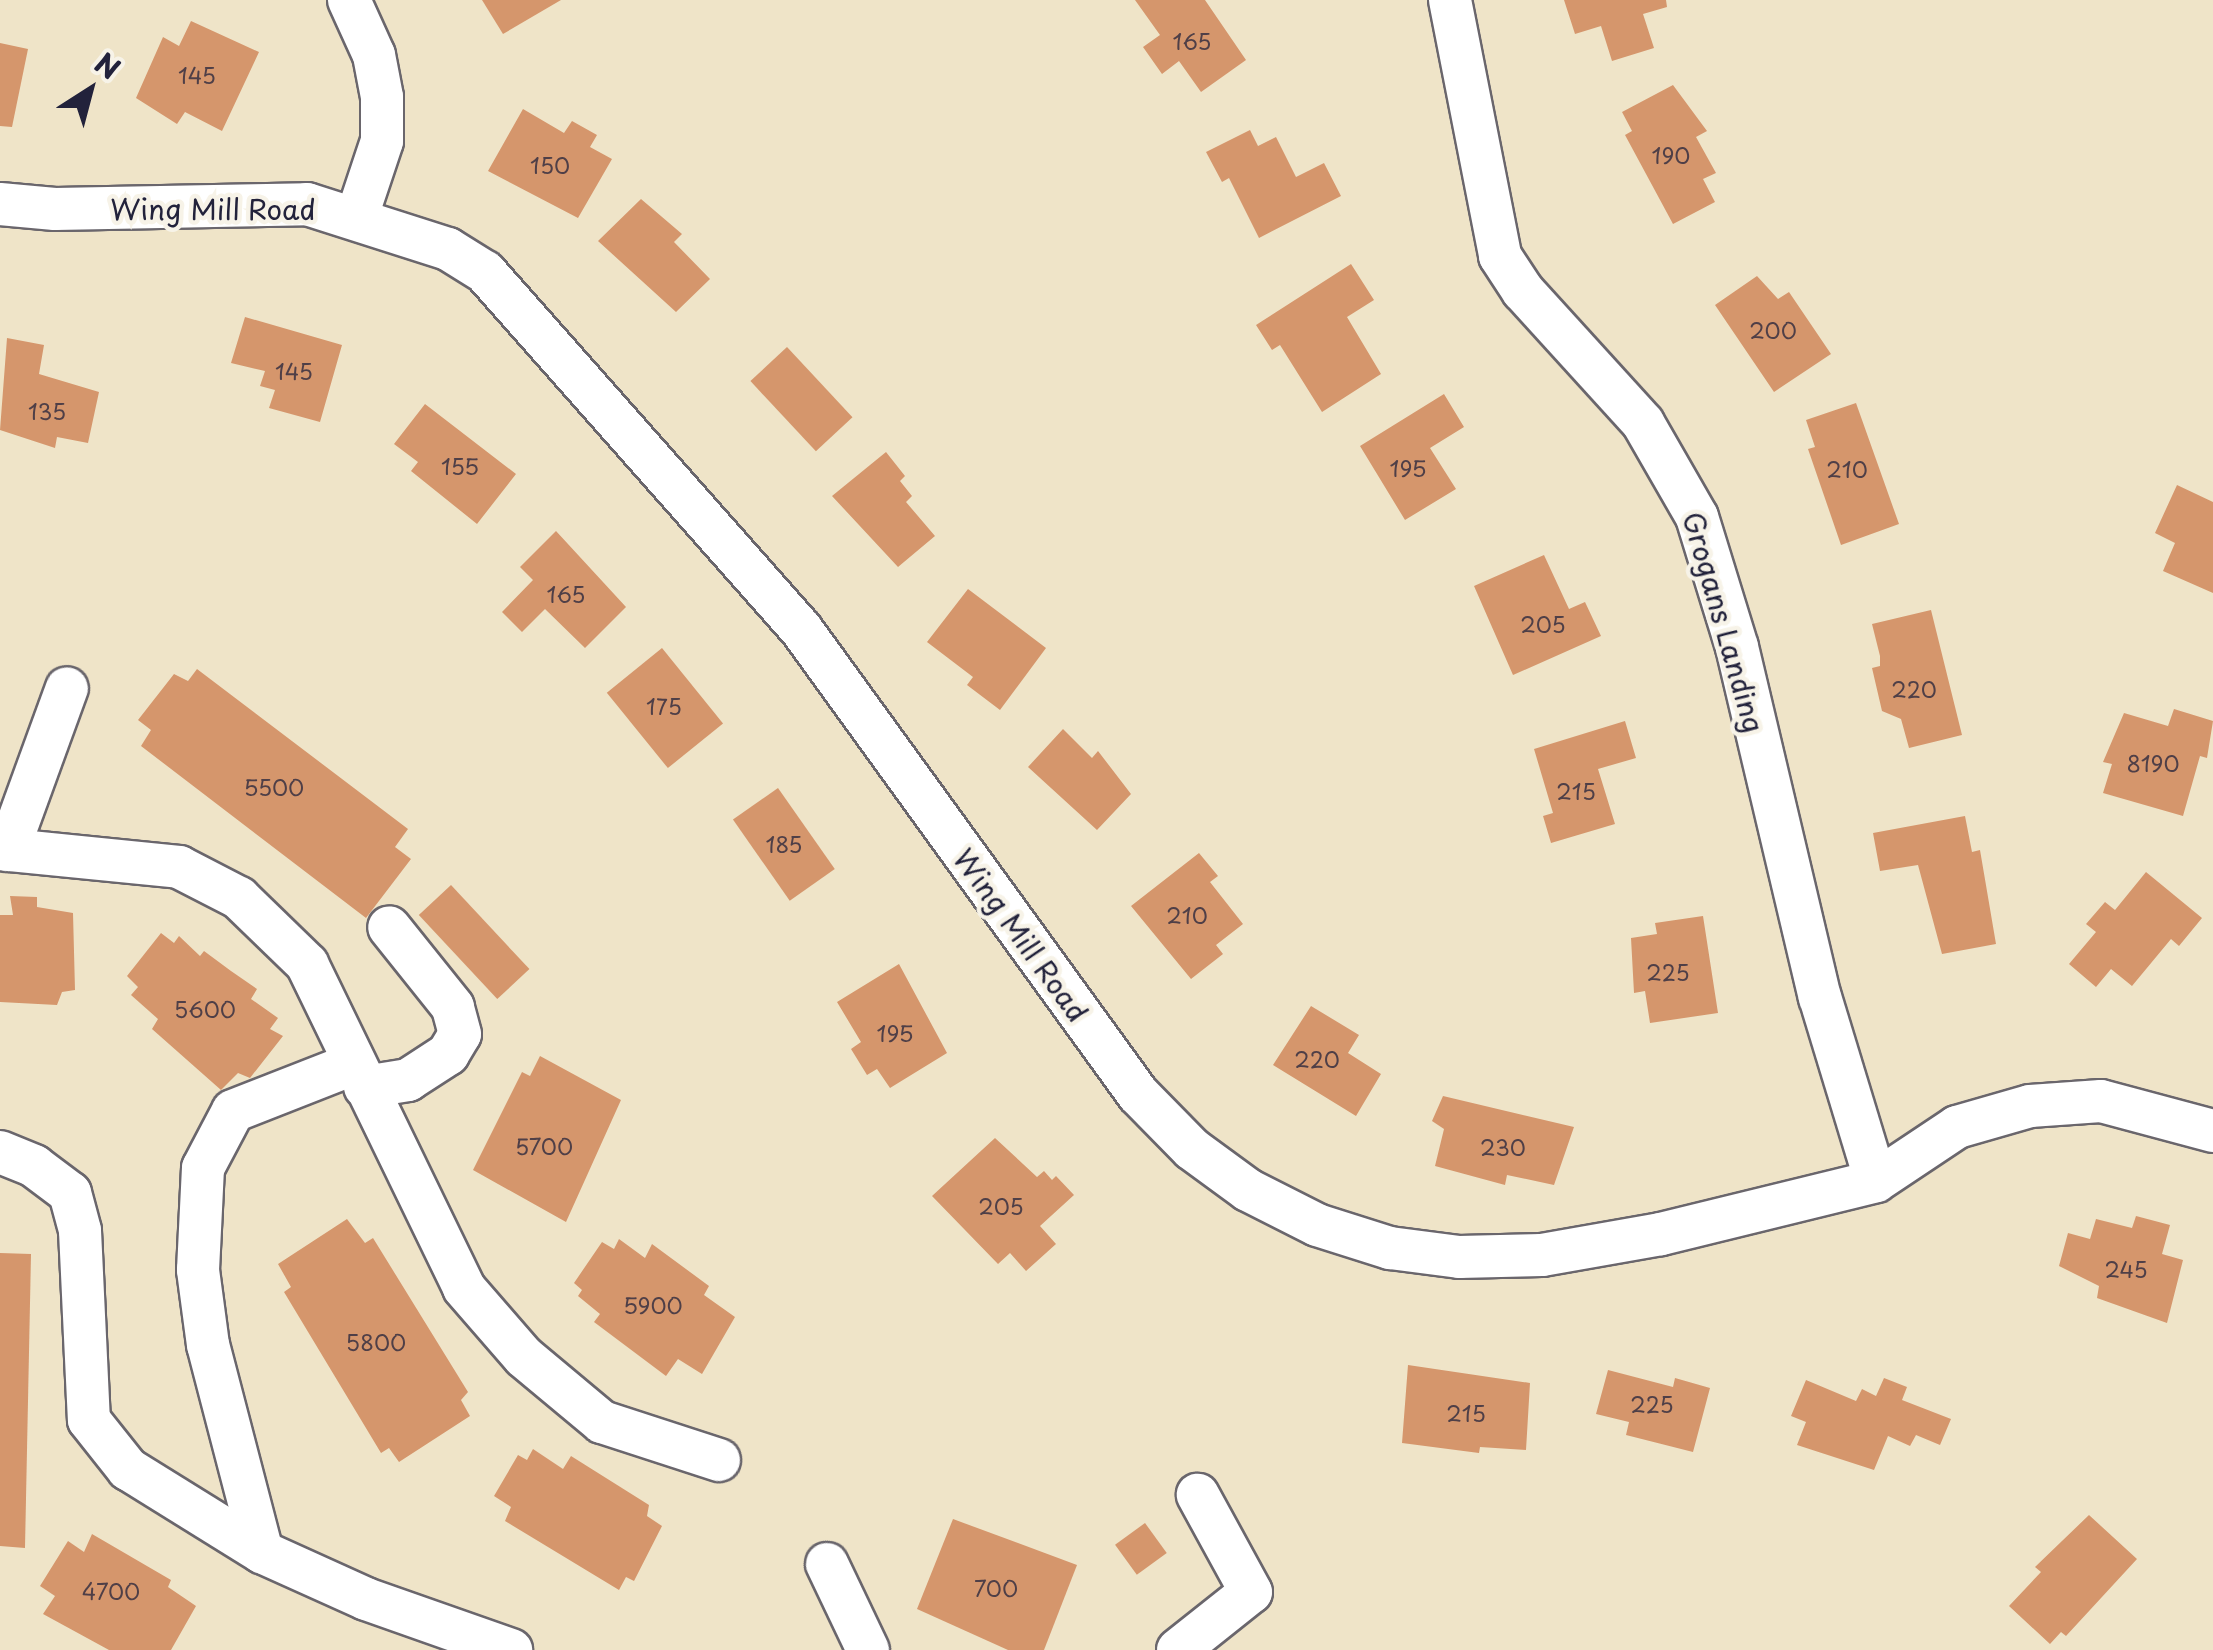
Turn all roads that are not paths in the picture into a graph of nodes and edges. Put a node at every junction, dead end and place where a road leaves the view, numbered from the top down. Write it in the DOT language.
graph roads {
  1 [pos="349,0"];
  2 [pos="1450,0"];
  3 [pos="0,204"];
  4 [pos="357,216"];
  5 [pos="68,688"];
  6 [pos="4,849"];
  7 [pos="389,927"];
  8 [pos="359,1075"];
  9 [pos="2213,1130"];
  10 [pos="0,1152"];
  11 [pos="1876,1182"];
  12 [pos="719,1460"];
  13 [pos="1198,1495"];
  14 [pos="262,1552"];
  15 [pos="827,1564"];
  16 [pos="496,1646"];
  17 [pos="868,1650"];
  18 [pos="1178,1650"];
  1 -- 4 [label="street"];
  2 -- 11 [label="street, Grogans Landing"];
  3 -- 4 [label="street, Wing Mill Road"];
  4 -- 11 [label="street, Wing Mill Road"];
  5 -- 6 [label="street"];
  6 -- 8 [label="street"];
  7 -- 8 [label="street"];
  8 -- 12 [label="street"];
  8 -- 14 [label="street"];
  9 -- 11 [label="street, Wing Mill Road"];
  10 -- 14 [label="street"];
  13 -- 18 [label="street"];
  14 -- 16 [label="street"];
  15 -- 17 [label="street"];
}
